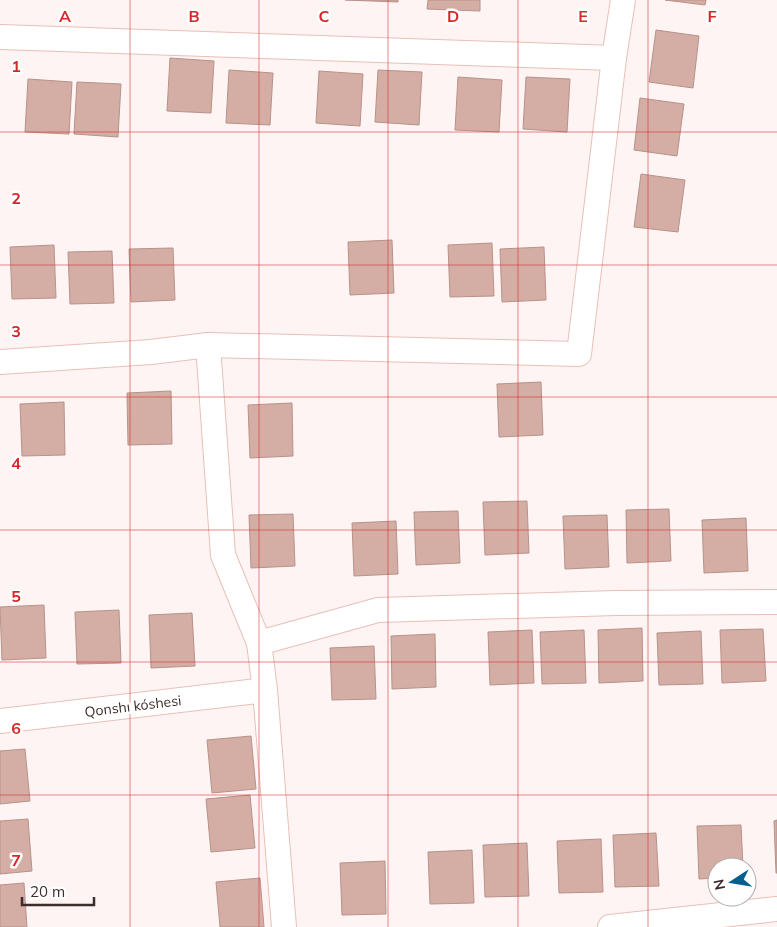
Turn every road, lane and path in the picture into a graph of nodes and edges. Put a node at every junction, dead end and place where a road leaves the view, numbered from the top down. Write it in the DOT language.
graph roads {
  1 [pos="622,0"];
  2 [pos="0,37"];
  3 [pos="614,58"];
  4 [pos="208,345"];
  5 [pos="0,362"];
  6 [pos="777,602"];
  7 [pos="259,644"];
  8 [pos="266,690"];
  9 [pos="0,721"];
  10 [pos="777,909"];
  11 [pos="284,927"];
  12 [pos="610,927"];
  1 -- 3 [label="street"];
  2 -- 3 [label="street"];
  3 -- 4 [label="street"];
  4 -- 5 [label="street"];
  4 -- 7 [label="street"];
  6 -- 7 [label="street"];
  7 -- 8 [label="street"];
  8 -- 9 [label="street, Qonshı kóshesi"];
  8 -- 11 [label="street"];
  10 -- 12 [label="street"];
}
